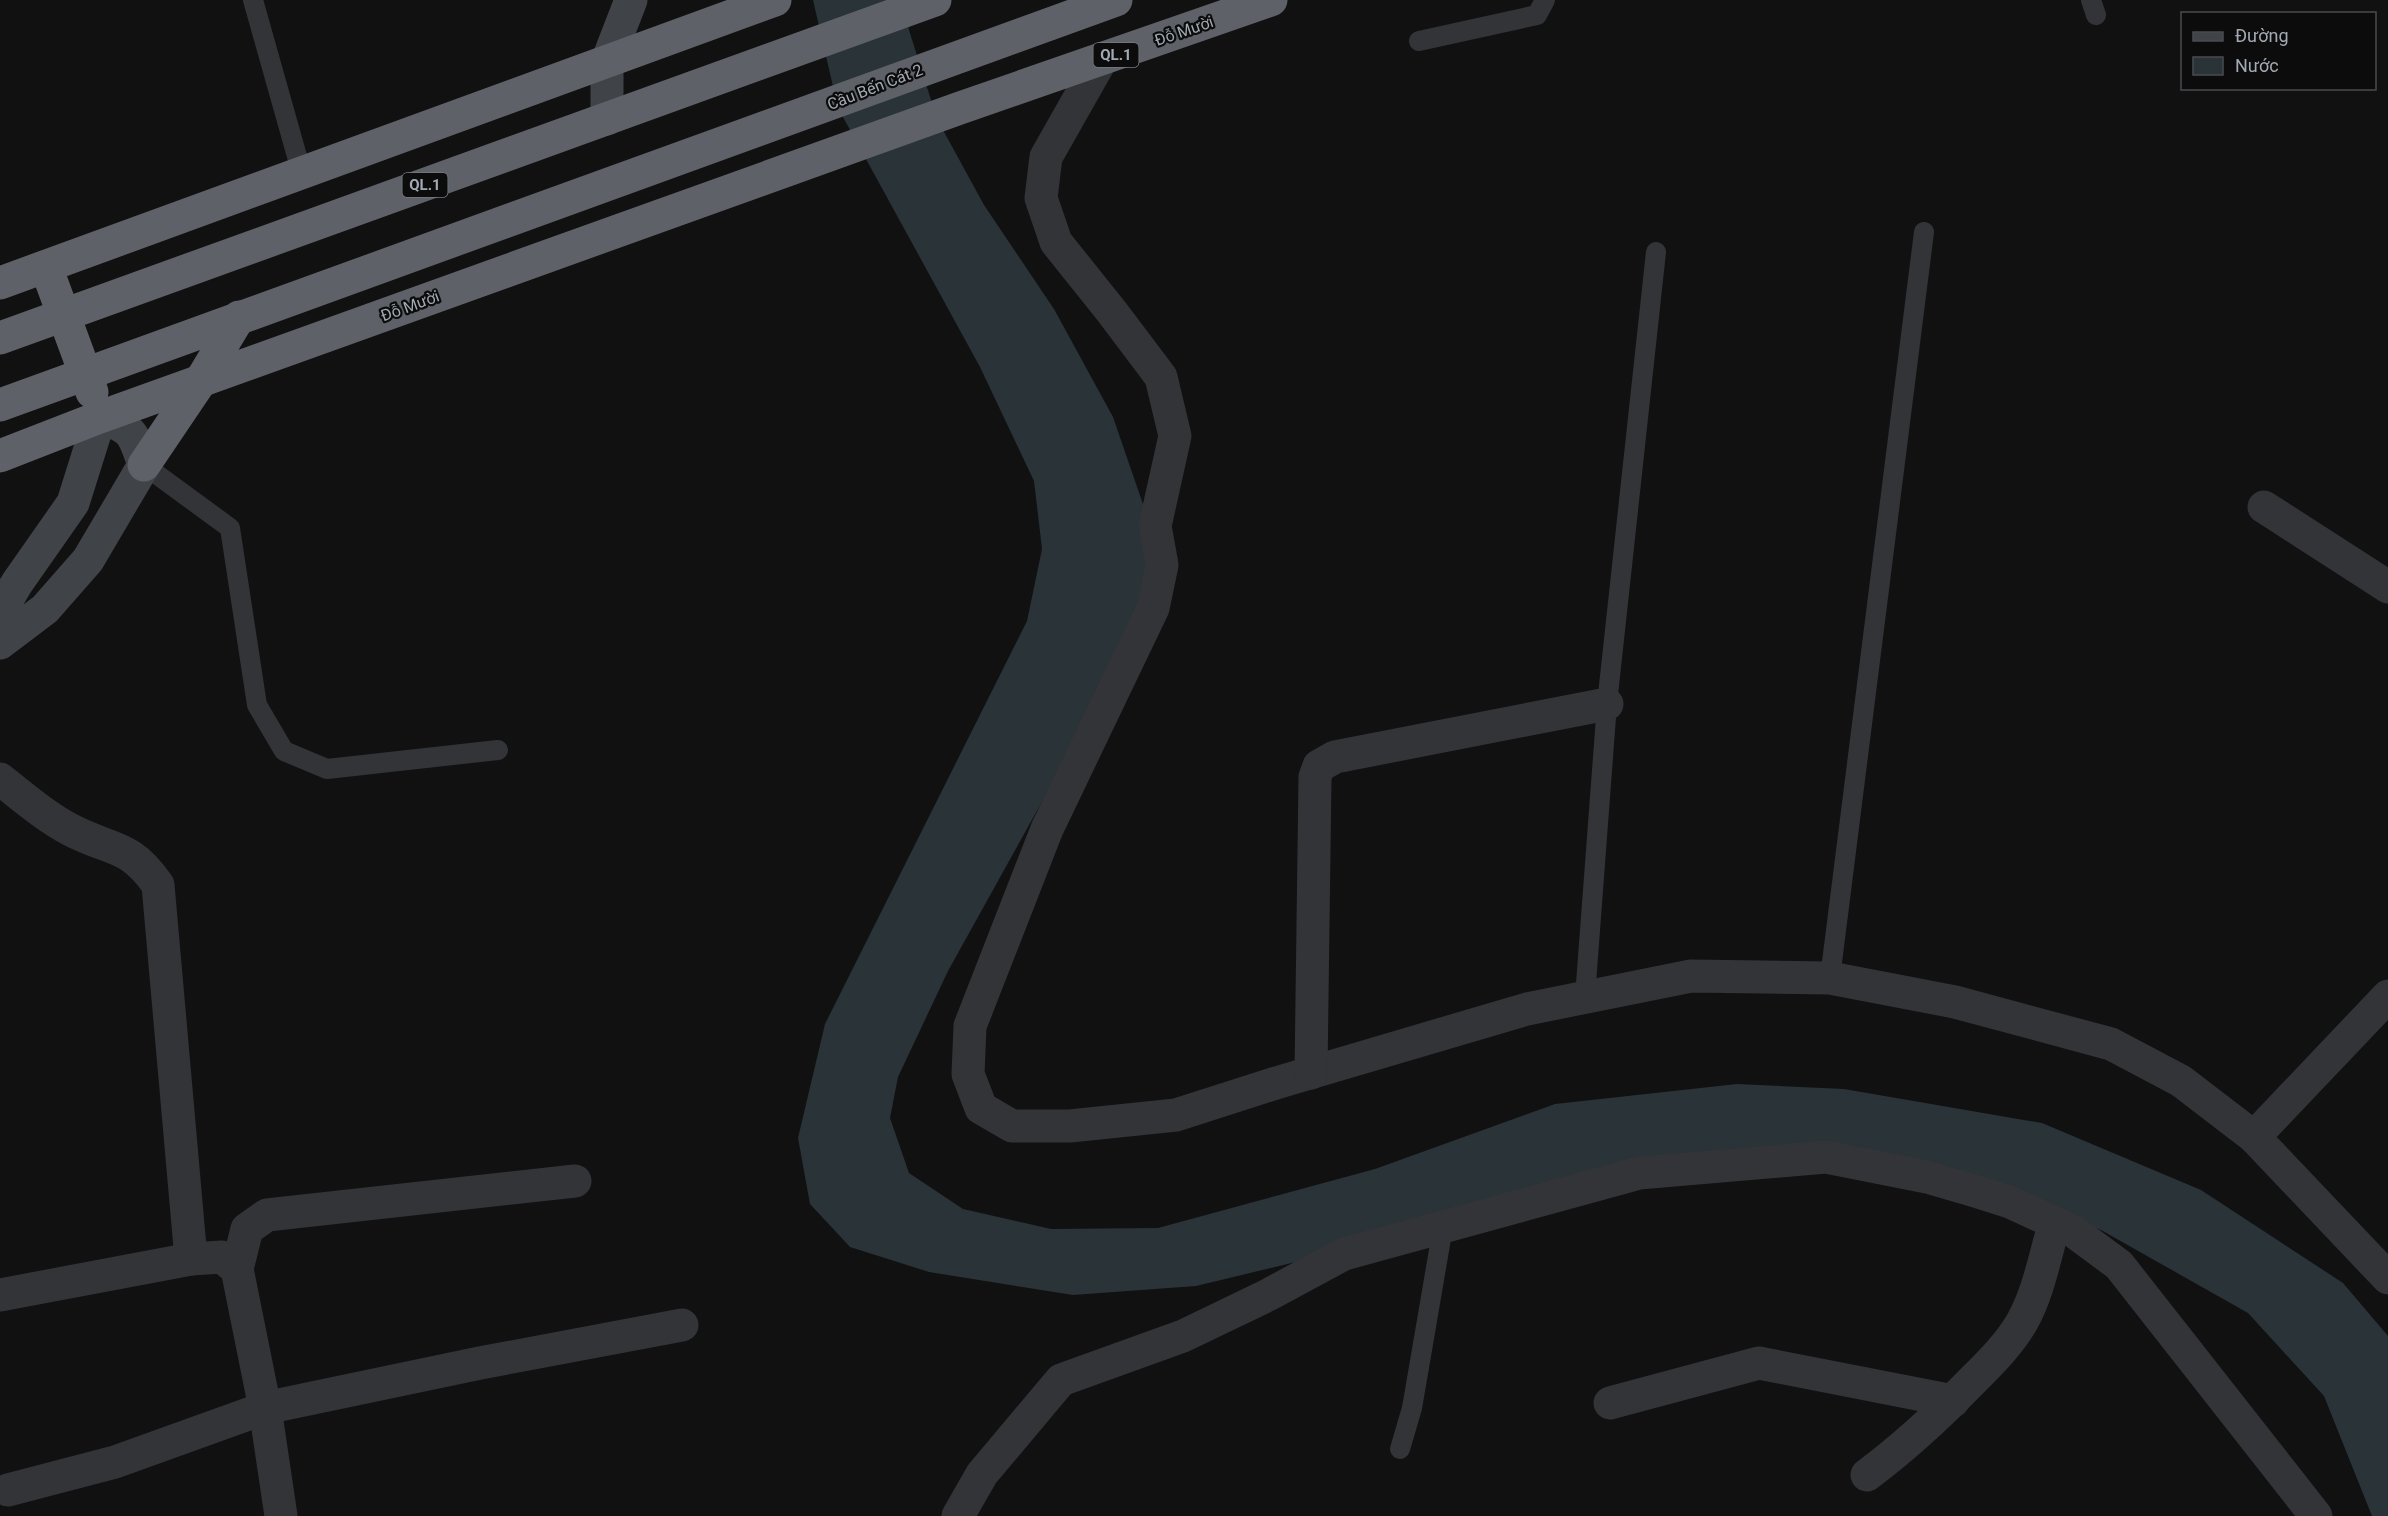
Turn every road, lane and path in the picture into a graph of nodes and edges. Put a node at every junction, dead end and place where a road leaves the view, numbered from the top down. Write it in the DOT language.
graph roads {
  1 [pos="253,0"];
  2 [pos="631,0"];
  3 [pos="1116,0"];
  4 [pos="1271,0"];
  5 [pos="1545,0"];
  6 [pos="772,1"];
  7 [pos="930,2"];
  8 [pos="1419,41"];
  9 [pos="1101,60"];
  10 [pos="606,62"];
  11 [pos="607,119"];
  12 [pos="302,174"];
  13 [pos="1924,232"];
  14 [pos="1656,252"];
  15 [pos="45,267"];
  16 [pos="0,284"];
  17 [pos="64,315"];
  18 [pos="239,317"];
  19 [pos="0,338"];
  20 [pos="85,372"];
  21 [pos="200,382"];
  22 [pos="0,405"];
  23 [pos="100,417"];
  24 [pos="0,456"];
  25 [pos="144,465"];
  26 [pos="2265,507"];
  27 [pos="2388,588"];
  28 [pos="0,612"];
  29 [pos="0,643"];
  30 [pos="1607,704"];
  31 [pos="498,750"];
  32 [pos="0,779"];
  33 [pos="1830,978"];
  34 [pos="2388,996"];
  35 [pos="1585,997"];
  36 [pos="1311,1073"];
  37 [pos="2254,1137"];
  38 [pos="575,1181"];
  39 [pos="2055,1222"];
  40 [pos="1443,1227"];
  41 [pos="191,1259"];
  42 [pos="237,1269"];
  43 [pos="2388,1278"];
  44 [pos="0,1295"];
  45 [pos="682,1325"];
  46 [pos="1953,1401"];
  47 [pos="1610,1403"];
  48 [pos="266,1408"];
  49 [pos="1400,1449"];
  50 [pos="1867,1476"];
  51 [pos="8,1490"];
  52 [pos="280,1516"];
  53 [pos="958,1516"];
  54 [pos="2316,1516"];
  1 -- 12 [label="lane"];
  2 -- 10 [label="street"];
  3 -- 18 [label="highway, Cầu Bến Cát 2"];
  4 -- 9 [label="highway, Đỗ Mười / QL.1"];
  5 -- 8 [label="lane"];
  6 -- 10 [label="highway"];
  7 -- 11 [label="highway, QL.1"];
  9 -- 21 [label="highway, Đỗ Mười / QL.1"];
  9 -- 36 [label="street"];
  10 -- 11 [label="street"];
  10 -- 12 [label="highway"];
  11 -- 17 [label="highway, QL.1"];
  12 -- 15 [label="highway"];
  13 -- 33 [label="lane"];
  14 -- 30 [label="lane"];
  15 -- 16 [label="highway"];
  15 -- 17 [label="highway"];
  17 -- 19 [label="highway, QL.1"];
  17 -- 20 [label="highway"];
  18 -- 20 [label="highway"];
  18 -- 21 [label="highway"];
  20 -- 22 [label="highway"];
  20 -- 23 [label="highway"];
  21 -- 23 [label="highway, Đỗ Mười / QL.1"];
  21 -- 25 [label="highway"];
  23 -- 24 [label="highway, Đỗ Mười / QL.1"];
  23 -- 25 [label="street"];
  23 -- 28 [label="street"];
  25 -- 29 [label="street"];
  25 -- 31 [label="lane"];
  26 -- 27 [label="street"];
  30 -- 35 [label="lane"];
  30 -- 36 [label="street"];
  32 -- 41 [label="street"];
  33 -- 35 [label="street"];
  33 -- 37 [label="street"];
  34 -- 37 [label="street"];
  35 -- 36 [label="street"];
  37 -- 43 [label="street"];
  38 -- 42 [label="street"];
  39 -- 40 [label="street"];
  39 -- 46 [label="street"];
  39 -- 54 [label="street"];
  40 -- 49 [label="lane"];
  40 -- 53 [label="street"];
  41 -- 42 [label="street"];
  41 -- 44 [label="street"];
  42 -- 48 [label="street"];
  45 -- 48 [label="street"];
  46 -- 47 [label="street"];
  46 -- 50 [label="street"];
  48 -- 51 [label="street"];
  48 -- 52 [label="street"];
}
